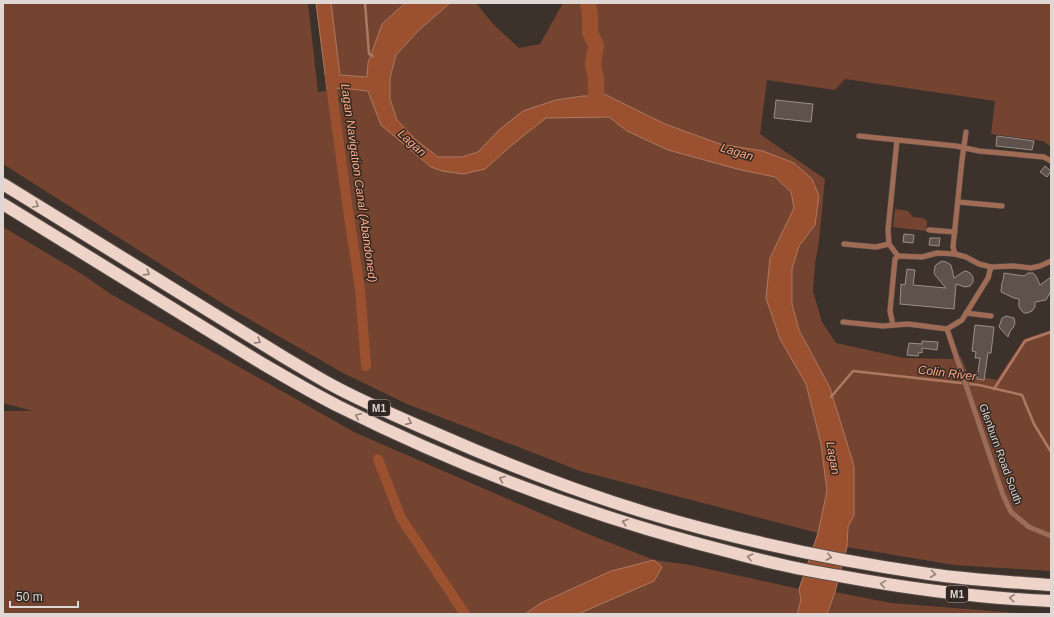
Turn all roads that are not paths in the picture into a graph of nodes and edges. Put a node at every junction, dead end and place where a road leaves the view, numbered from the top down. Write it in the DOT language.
graph roads {
  1 [pos="966,132"];
  2 [pos="859,136"];
  3 [pos="897,140"];
  4 [pos="964,148"];
  5 [pos="1051,161"];
  6 [pos="3,184"];
  7 [pos="958,202"];
  8 [pos="3,204"];
  9 [pos="1002,206"];
  10 [pos="929,230"];
  11 [pos="955,232"];
  12 [pos="844,244"];
  13 [pos="889,244"];
  14 [pos="955,254"];
  15 [pos="898,256"];
  16 [pos="1051,261"];
  17 [pos="991,267"];
  18 [pos="966,313"];
  19 [pos="991,316"];
  20 [pos="843,322"];
  21 [pos="893,325"];
  22 [pos="947,329"];
  23 [pos="1051,536"];
  24 [pos="1051,585"];
  25 [pos="1051,601"];
  1 -- 4 [label="lane"];
  2 -- 3 [label="lane"];
  3 -- 4 [label="lane"];
  3 -- 13 [label="lane"];
  4 -- 5 [label="lane"];
  4 -- 7 [label="lane"];
  6 -- 24 [label="highway, M1, one-way"];
  7 -- 9 [label="lane"];
  7 -- 11 [label="lane"];
  25 -- 8 [label="highway, M1, one-way"];
  10 -- 11 [label="lane"];
  11 -- 14 [label="lane"];
  12 -- 13 [label="lane"];
  13 -- 15 [label="lane"];
  14 -- 15 [label="lane"];
  14 -- 17 [label="lane"];
  15 -- 21 [label="lane"];
  16 -- 17 [label="lane"];
  17 -- 18 [label="lane"];
  18 -- 19 [label="lane"];
  18 -- 22 [label="lane"];
  20 -- 21 [label="lane"];
  21 -- 22 [label="lane"];
  22 -- 23 [label="lane, Glenburn Road South"];
}
